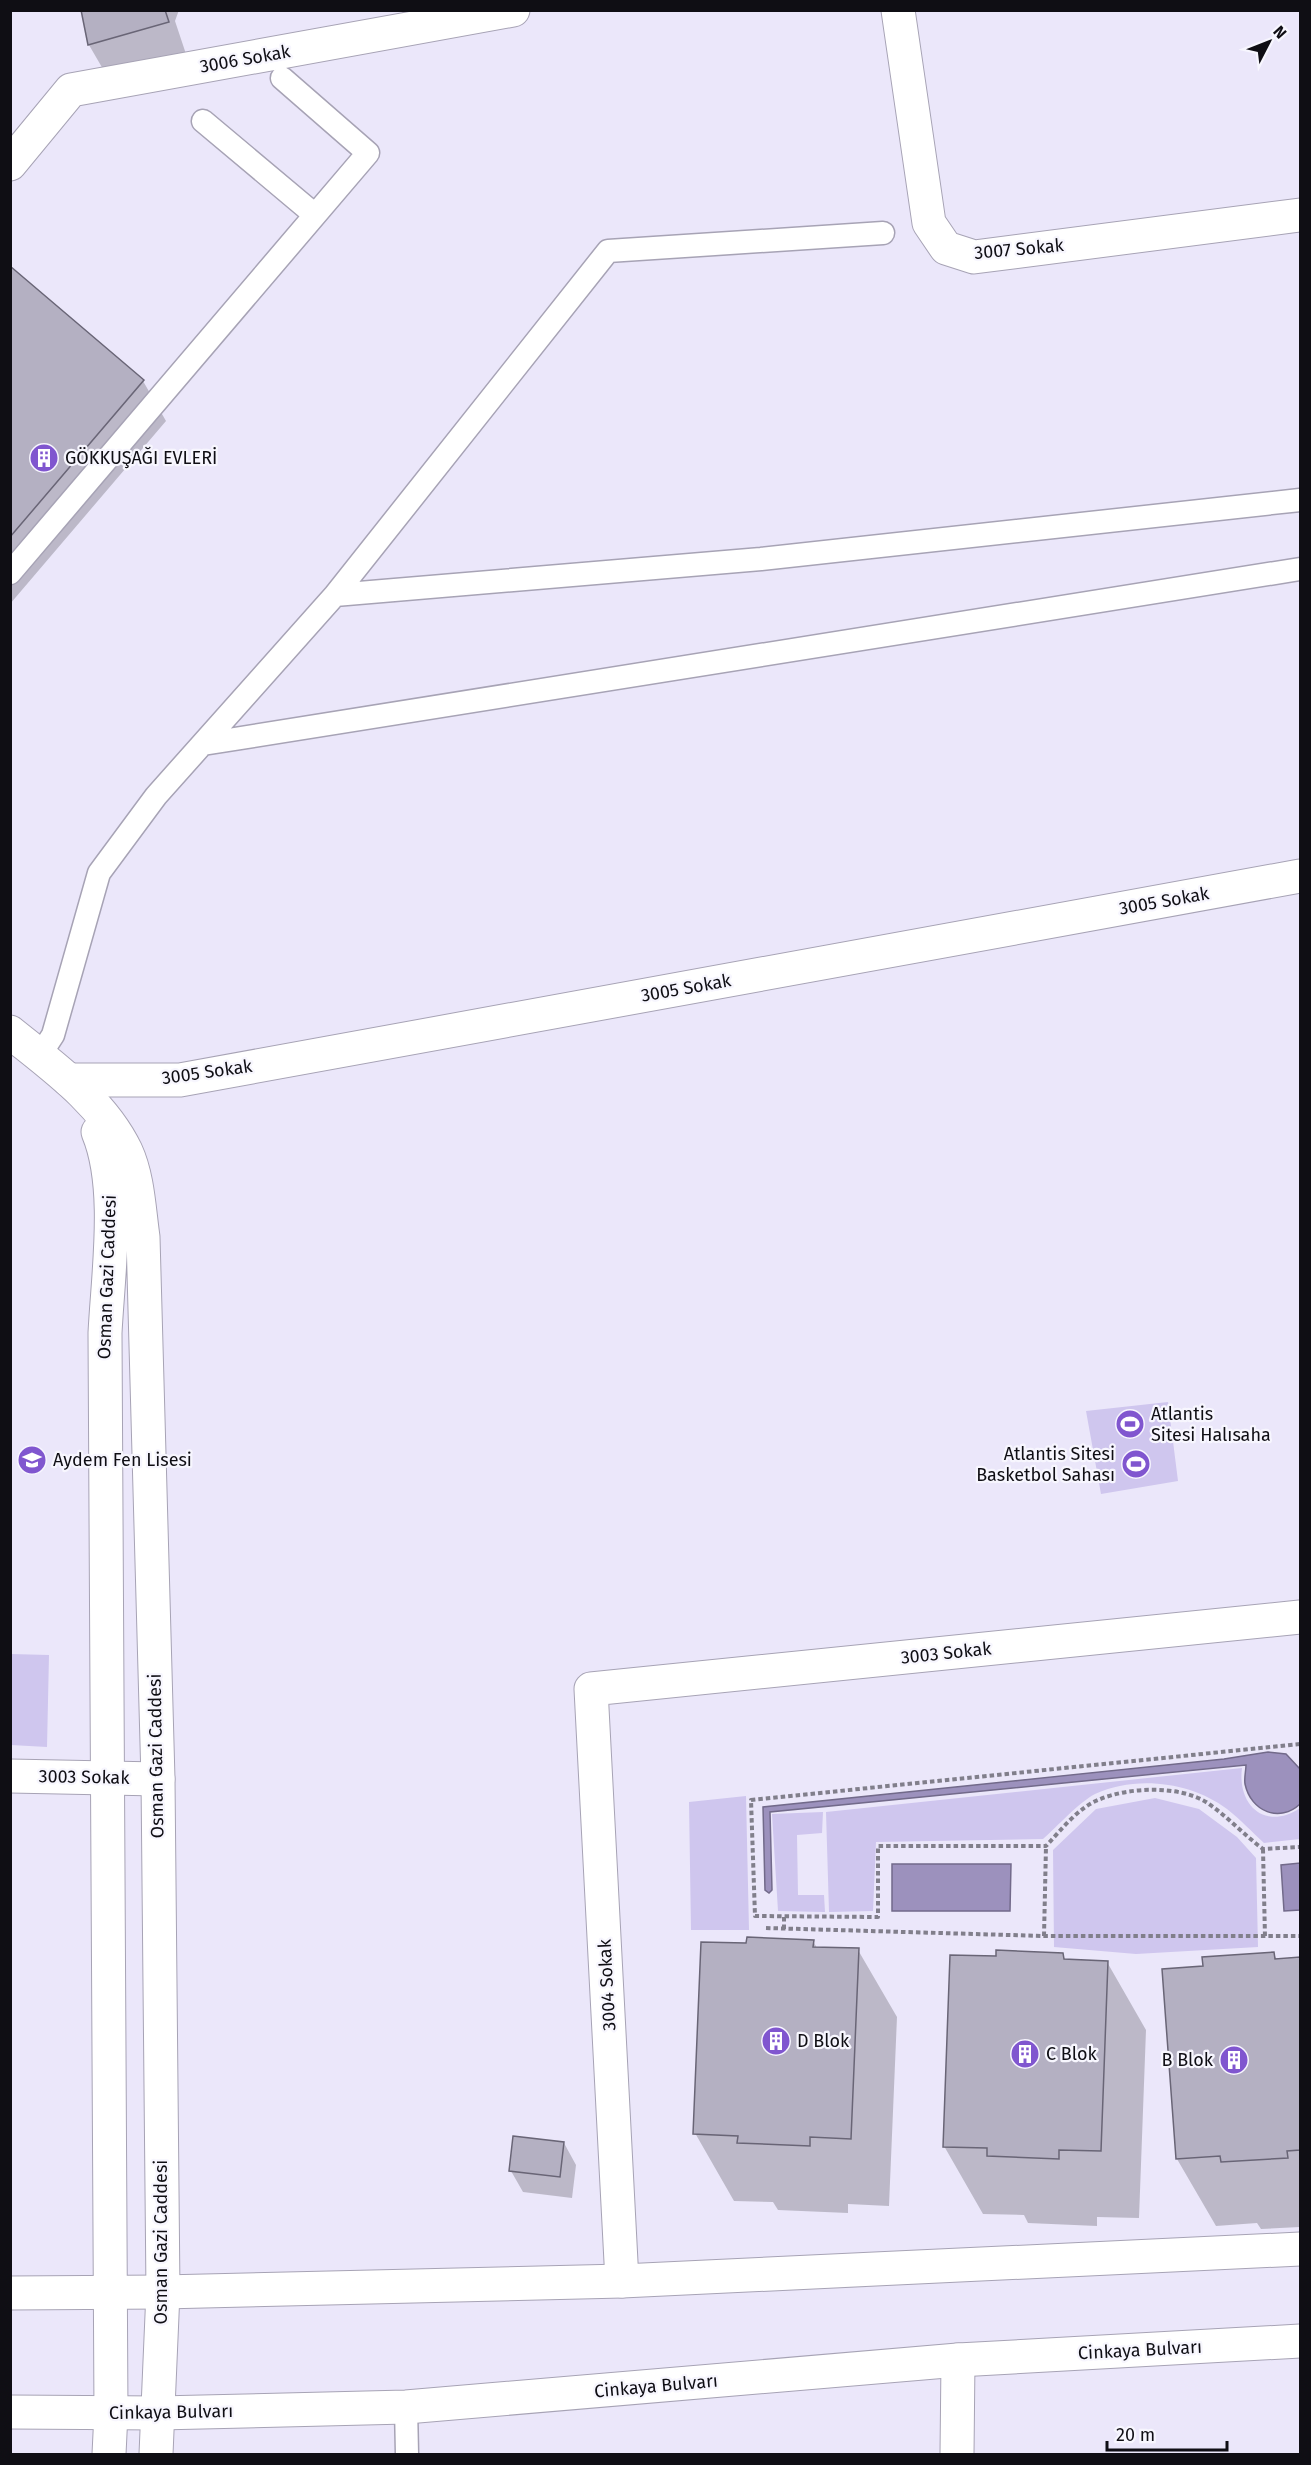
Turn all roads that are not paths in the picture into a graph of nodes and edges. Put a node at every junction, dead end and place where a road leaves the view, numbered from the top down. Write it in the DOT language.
graph roads {
  1 [pos="513,10"];
  2 [pos="898,10"];
  3 [pos="282,78"];
  4 [pos="203,121"];
  5 [pos="10,164"];
  6 [pos="315,215"];
  7 [pos="1300,215"];
  8 [pos="883,233"];
  9 [pos="1300,500"];
  10 [pos="1300,569"];
  11 [pos="10,573"];
  12 [pos="335,595"];
  13 [pos="203,744"];
  14 [pos="1300,876"];
  15 [pos="10,1032"];
  16 [pos="40,1055"];
  17 [pos="69,1080"];
  18 [pos="1300,1617"];
  19 [pos="591,1689"];
  20 [pos="10,1776"];
  21 [pos="106,1778"];
  22 [pos="158,1779"];
  23 [pos="1300,2249"];
  24 [pos="622,2281"];
  25 [pos="162,2292"];
  26 [pos="10,2293"];
  27 [pos="109,2293"];
  28 [pos="1300,2341"];
  29 [pos="958,2360"];
  30 [pos="406,2407"];
  31 [pos="10,2412"];
  32 [pos="111,2413"];
  33 [pos="159,2413"];
  34 [pos="109,2454"];
  35 [pos="156,2454"];
  36 [pos="407,2454"];
  37 [pos="957,2454"];
  1 -- 5 [label="street, 3006 Sokak"];
  2 -- 7 [label="street, 3007 Sokak"];
  3 -- 6 [label="lane"];
  4 -- 6 [label="lane"];
  6 -- 11 [label="lane"];
  8 -- 12 [label="lane"];
  9 -- 12 [label="lane"];
  10 -- 13 [label="lane"];
  12 -- 13 [label="lane"];
  13 -- 16 [label="lane"];
  14 -- 17 [label="street, 3005 Sokak"];
  15 -- 16 [label="street, Osman Gazi Caddesi"];
  16 -- 17 [label="street, Osman Gazi Caddesi"];
  17 -- 21 [label="street, Osman Gazi Caddesi"];
  17 -- 22 [label="street, Osman Gazi Caddesi"];
  18 -- 19 [label="street, 3003 Sokak"];
  19 -- 24 [label="street, 3004 Sokak"];
  20 -- 21 [label="street, 3003 Sokak"];
  21 -- 22 [label="street, 3003 Sokak"];
  21 -- 27 [label="street, Osman Gazi Caddesi"];
  22 -- 25 [label="street, Osman Gazi Caddesi"];
  23 -- 24 [label="street"];
  24 -- 25 [label="street"];
  25 -- 27 [label="street"];
  25 -- 33 [label="street, Osman Gazi Caddesi"];
  26 -- 27 [label="street"];
  27 -- 32 [label="street, Osman Gazi Caddesi"];
  28 -- 29 [label="street, Cinkaya Bulvarı"];
  29 -- 30 [label="street, Cinkaya Bulvarı"];
  29 -- 37 [label="street"];
  30 -- 33 [label="street, Cinkaya Bulvarı"];
  30 -- 36 [label="lane"];
  31 -- 32 [label="street, Cinkaya Bulvarı"];
  32 -- 33 [label="street, Cinkaya Bulvarı"];
  32 -- 34 [label="street, Osman Gazi Caddesi"];
  33 -- 35 [label="street, Osman Gazi Caddesi"];
}
